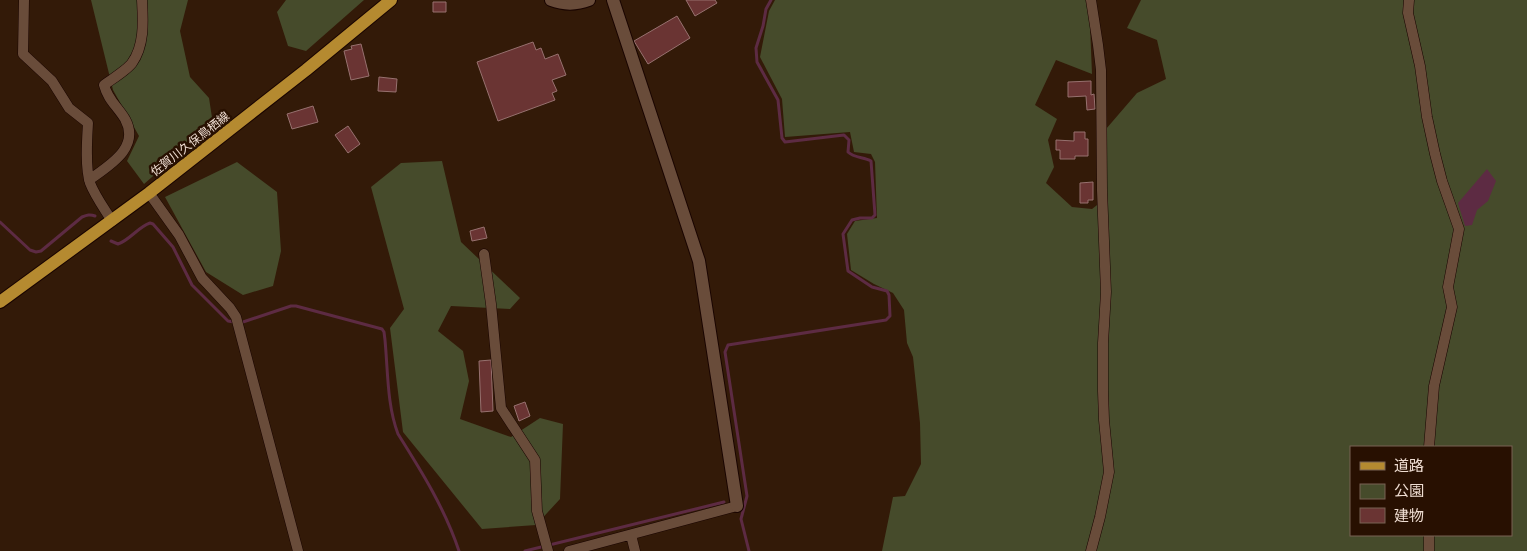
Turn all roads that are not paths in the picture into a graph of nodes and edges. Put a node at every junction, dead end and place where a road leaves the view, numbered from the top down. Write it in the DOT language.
graph roads {
  1 [pos="24,0"];
  2 [pos="142,0"];
  3 [pos="391,0"];
  4 [pos="551,0"];
  5 [pos="589,0"];
  6 [pos="613,0"];
  7 [pos="1091,0"];
  8 [pos="1409,0"];
  9 [pos="89,180"];
  10 [pos="149,193"];
  11 [pos="112,221"];
  12 [pos="484,254"];
  13 [pos="0,302"];
  14 [pos="1429,446"];
  15 [pos="737,506"];
  16 [pos="631,535"];
  17 [pos="1428,536"];
  18 [pos="546,546"];
  19 [pos="298,551"];
  20 [pos="569,551"];
  21 [pos="634,551"];
  22 [pos="1092,551"];
  23 [pos="1430,551"];
  1 -- 9 [label="street"];
  2 -- 9 [label="street"];
  3 -- 10 [label="main road, 佐賀川久保鳥栖線"];
  4 -- 5 [label="street"];
  6 -- 15 [label="street"];
  7 -- 22 [label="street"];
  8 -- 14 [label="street"];
  9 -- 11 [label="street"];
  10 -- 11 [label="main road, 佐賀川久保鳥栖線"];
  10 -- 19 [label="street"];
  11 -- 13 [label="main road, 佐賀川久保鳥栖線"];
  12 -- 18 [label="street"];
  15 -- 16 [label="street"];
  16 -- 20 [label="street"];
  16 -- 21 [label="street"];
  17 -- 23 [label="street"];
}
